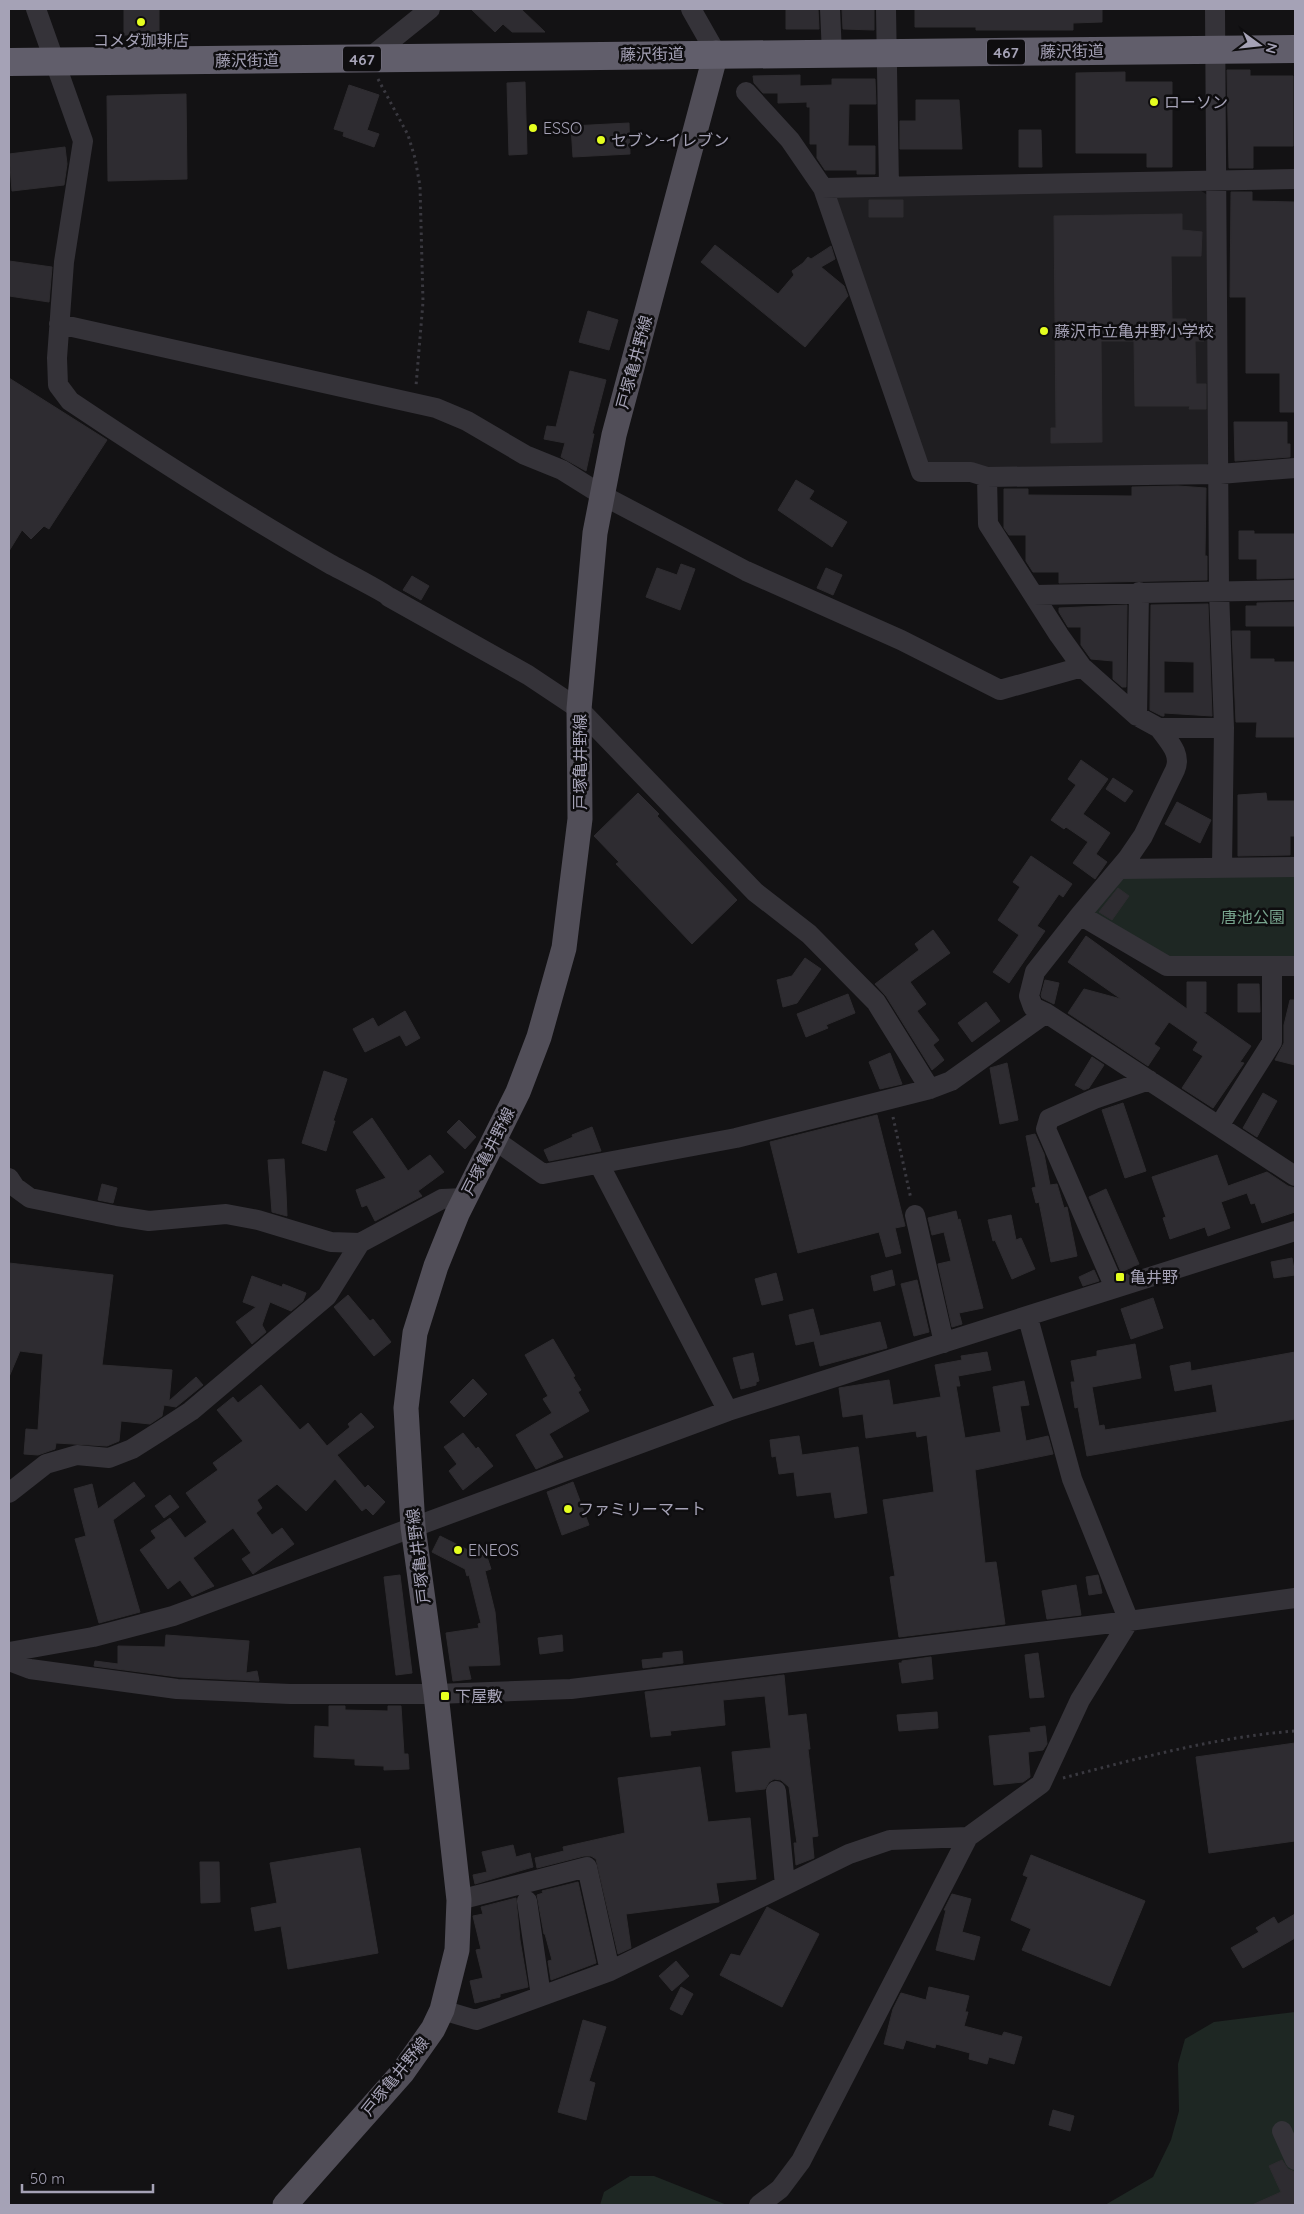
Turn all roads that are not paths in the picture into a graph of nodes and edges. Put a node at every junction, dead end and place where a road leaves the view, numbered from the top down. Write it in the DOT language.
graph roads {
  1 [pos="36,9"];
  2 [pos="430,9"];
  3 [pos="690,9"];
  4 [pos="830,9"];
  5 [pos="886,9"];
  6 [pos="1215,9"];
  7 [pos="1215,49"];
  8 [pos="1295,49"];
  9 [pos="716,53"];
  10 [pos="832,54"];
  11 [pos="886,54"];
  12 [pos="368,58"];
  13 [pos="9,62"];
  14 [pos="55,62"];
  15 [pos="746,92"];
  16 [pos="1295,179"];
  17 [pos="1217,181"];
  18 [pos="889,187"];
  19 [pos="823,188"];
  20 [pos="59,324"];
  21 [pos="1295,468"];
  22 [pos="1220,474"];
  23 [pos="987,477"];
  24 [pos="602,495"];
  25 [pos="1295,590"];
  26 [pos="1219,591"];
  27 [pos="1139,592"];
  28 [pos="1035,595"];
  29 [pos="1082,668"];
  30 [pos="579,709"];
  31 [pos="1137,716"];
  32 [pos="1159,728"];
  33 [pos="1224,728"];
  34 [pos="1295,866"];
  35 [pos="1222,867"];
  36 [pos="1120,869"];
  37 [pos="1080,915"];
  38 [pos="1272,966"];
  39 [pos="1295,966"];
  40 [pos="1046,1013"];
  41 [pos="1149,1080"];
  42 [pos="930,1089"];
  43 [pos="1219,1126"];
  44 [pos="495,1140"];
  45 [pos="599,1164"];
  46 [pos="1295,1176"];
  47 [pos="9,1178"];
  48 [pos="464,1198"];
  49 [pos="915,1215"];
  50 [pos="1295,1231"];
  51 [pos="360,1242"];
  52 [pos="1115,1288"];
  53 [pos="1028,1318"];
  54 [pos="944,1343"];
  55 [pos="728,1411"];
  56 [pos="9,1493"];
  57 [pos="413,1528"];
  58 [pos="1295,1598"];
  59 [pos="1129,1621"];
  60 [pos="9,1652"];
  61 [pos="9,1661"];
  62 [pos="436,1694"];
  63 [pos="776,1791"];
  64 [pos="968,1837"];
  65 [pos="785,1885"];
  66 [pos="459,1900"];
  67 [pos="527,1902"];
  68 [pos="610,1971"];
  69 [pos="541,1996"];
  70 [pos="442,2010"];
  71 [pos="1282,2131"];
  72 [pos="1295,2160"];
  73 [pos="285,2205"];
  74 [pos="759,2205"];
  1 -- 14 [label="street"];
  2 -- 12 [label="street"];
  3 -- 9 [label="street"];
  4 -- 10 [label="street"];
  5 -- 11 [label="street"];
  6 -- 7 [label="street"];
  7 -- 8 [label="highway, 藤沢街道 / 467"];
  7 -- 11 [label="highway, 藤沢街道 / 467"];
  7 -- 17 [label="street"];
  9 -- 10 [label="highway, 藤沢街道 / 467"];
  9 -- 12 [label="highway, 藤沢街道 / 467"];
  9 -- 24 [label="main road, 戸塚亀井野線"];
  10 -- 11 [label="highway, 藤沢街道 / 467"];
  11 -- 18 [label="street"];
  12 -- 14 [label="highway, 藤沢街道 / 467"];
  13 -- 14 [label="highway, 藤沢街道 / 467"];
  14 -- 20 [label="street"];
  15 -- 19 [label="street"];
  16 -- 17 [label="street"];
  17 -- 18 [label="street"];
  17 -- 22 [label="street"];
  18 -- 19 [label="street"];
  19 -- 23 [label="street"];
  20 -- 24 [label="street"];
  20 -- 30 [label="street"];
  21 -- 22 [label="street"];
  22 -- 23 [label="street"];
  22 -- 26 [label="street"];
  23 -- 28 [label="street"];
  24 -- 29 [label="street"];
  24 -- 30 [label="main road, 戸塚亀井野線"];
  25 -- 26 [label="street"];
  26 -- 27 [label="street"];
  26 -- 33 [label="street"];
  27 -- 28 [label="street"];
  27 -- 31 [label="street"];
  28 -- 29 [label="street"];
  29 -- 31 [label="street"];
  30 -- 42 [label="street"];
  30 -- 44 [label="main road, 戸塚亀井野線"];
  31 -- 32 [label="street"];
  32 -- 33 [label="street"];
  32 -- 36 [label="street"];
  33 -- 35 [label="street"];
  34 -- 35 [label="street"];
  35 -- 36 [label="street"];
  36 -- 37 [label="street"];
  37 -- 38 [label="street"];
  37 -- 40 [label="street"];
  38 -- 39 [label="street"];
  38 -- 43 [label="street"];
  40 -- 41 [label="street"];
  40 -- 42 [label="street"];
  41 -- 43 [label="street"];
  41 -- 52 [label="street"];
  42 -- 45 [label="street"];
  43 -- 46 [label="street"];
  44 -- 45 [label="street"];
  44 -- 48 [label="main road, 戸塚亀井野線"];
  45 -- 55 [label="street"];
  47 -- 51 [label="street"];
  48 -- 51 [label="street"];
  48 -- 57 [label="main road, 戸塚亀井野線"];
  49 -- 54 [label="street"];
  50 -- 52 [label="street"];
  51 -- 56 [label="street"];
  52 -- 53 [label="street"];
  53 -- 54 [label="street"];
  53 -- 59 [label="street"];
  54 -- 55 [label="street"];
  55 -- 57 [label="street"];
  57 -- 60 [label="street"];
  57 -- 62 [label="main road, 戸塚亀井野線"];
  58 -- 59 [label="street"];
  59 -- 62 [label="street"];
  59 -- 64 [label="street"];
  61 -- 62 [label="street"];
  62 -- 66 [label="main road, 戸塚亀井野線"];
  63 -- 65 [label="street"];
  64 -- 65 [label="street"];
  64 -- 74 [label="street"];
  65 -- 68 [label="street"];
  66 -- 68 [label="street"];
  66 -- 70 [label="main road, 戸塚亀井野線"];
  67 -- 69 [label="street"];
  68 -- 69 [label="street"];
  69 -- 70 [label="street"];
  70 -- 73 [label="main road, 戸塚亀井野線"];
  71 -- 72 [label="street"];
}
